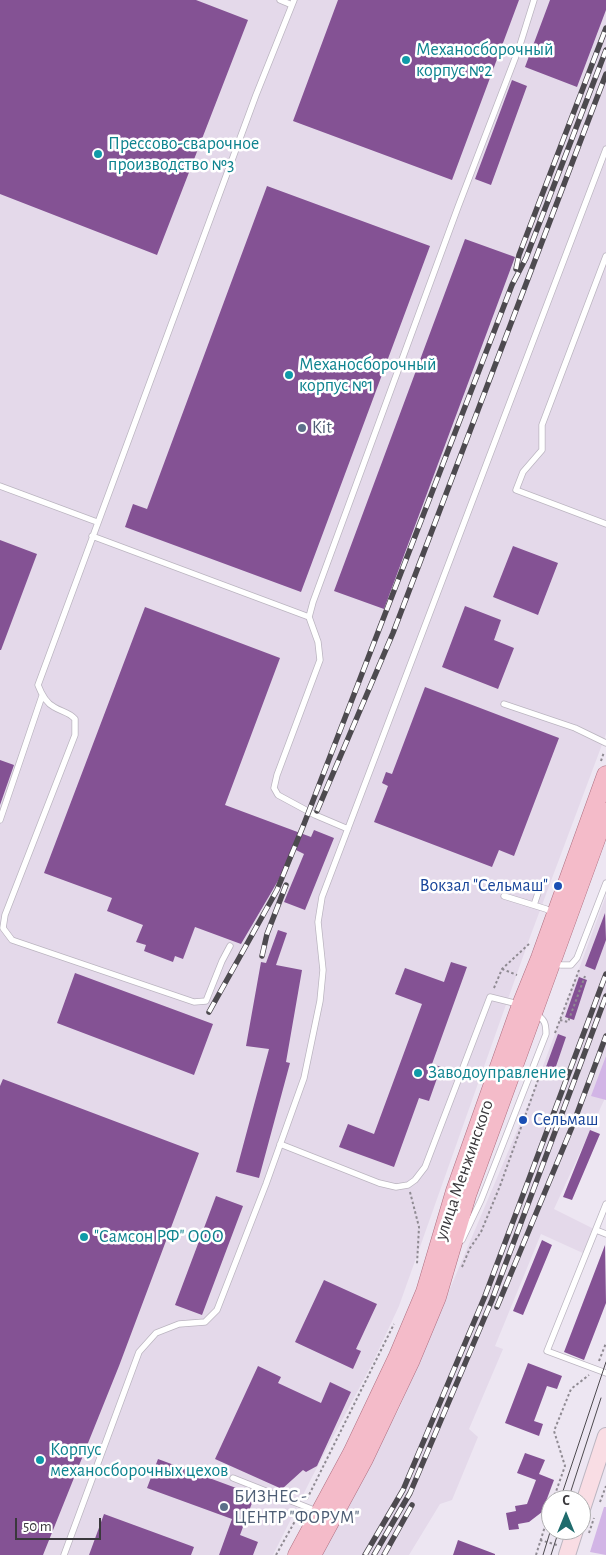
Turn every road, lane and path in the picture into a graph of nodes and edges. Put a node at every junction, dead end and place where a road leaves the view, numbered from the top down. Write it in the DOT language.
graph roads {
  1 [pos="280,0"];
  2 [pos="534,0"];
  3 [pos="293,2"];
  4 [pos="606,149"];
  5 [pos="606,256"];
  6 [pos="0,486"];
  7 [pos="97,522"];
  8 [pos="606,524"];
  9 [pos="92,536"];
  10 [pos="309,617"];
  11 [pos="42,696"];
  12 [pos="504,704"];
  13 [pos="606,743"];
  14 [pos="606,775"];
  15 [pos="606,812"];
  16 [pos="0,820"];
  17 [pos="348,829"];
  18 [pos="606,883"];
  19 [pos="540,887"];
  20 [pos="504,896"];
  21 [pos="534,905"];
  22 [pos="561,916"];
  23 [pos="230,946"];
  24 [pos="552,962"];
  25 [pos="502,969"];
  26 [pos="585,976"];
  27 [pos="524,978"];
  28 [pos="527,1009"];
  29 [pos="560,1020"];
  30 [pos="280,1144"];
  31 [pos="408,1185"];
  32 [pos="606,1204"];
  33 [pos="596,1230"];
  34 [pos="606,1234"];
  35 [pos="417,1270"];
  36 [pos="397,1320"];
  37 [pos="606,1343"];
  38 [pos="596,1369"];
  39 [pos="606,1373"];
  40 [pos="606,1436"];
  41 [pos="602,1459"];
  42 [pos="233,1478"];
  43 [pos="606,1486"];
  44 [pos="557,1490"];
  45 [pos="591,1504"];
  46 [pos="600,1504"];
  47 [pos="304,1505"];
  48 [pos="320,1513"];
  49 [pos="541,1539"];
  50 [pos="578,1540"];
  51 [pos="64,1555"];
  52 [pos="276,1555"];
  53 [pos="297,1555"];
  54 [pos="312,1555"];
  55 [pos="536,1555"];
  56 [pos="567,1555"];
  1 -- 3 [label="lane"];
  2 -- 10 [label="lane"];
  3 -- 7 [label="lane"];
  4 -- 17 [label="lane"];
  5 -- 8 [label="lane"];
  6 -- 7 [label="lane"];
  7 -- 9 [label="lane"];
  9 -- 10 [label="lane"];
  9 -- 11 [label="lane"];
  10 -- 17 [label="lane"];
  11 -- 16 [label="lane"];
  11 -- 23 [label="lane"];
  12 -- 13 [label="lane"];
  14 -- 22 [label="main road, улица Менжинского"];
  15 -- 22 [label="main road, улица Менжинского"];
  17 -- 30 [label="lane"];
  18 -- 24 [label="lane"];
  19 -- 21 [label="lane"];
  20 -- 21 [label="lane"];
  21 -- 22 [label="lane"];
  22 -- 24 [label="main road, улица Менжинского"];
  22 -- 28 [label="main road, улица Менжинского"];
  24 -- 28 [label="main road, улица Менжинского"];
  25 -- 27 [label="path"];
  26 -- 29 [label="path"];
  28 -- 31 [label="lane"];
  28 -- 48 [label="main road, улица Менжинского"];
  28 -- 54 [label="main road, улица Менжинского"];
  30 -- 31 [label="lane"];
  30 -- 51 [label="lane"];
  31 -- 35 [label="path"];
  32 -- 33 [label="lane"];
  33 -- 34 [label="lane"];
  33 -- 38 [label="lane"];
  36 -- 47 [label="path"];
  37 -- 38 [label="path"];
  38 -- 39 [label="lane"];
  38 -- 44 [label="path"];
  40 -- 41 [label="main road"];
  41 -- 45 [label="main road"];
  42 -- 47 [label="lane"];
  43 -- 46 [label="path"];
  47 -- 48 [label="lane"];
  47 -- 52 [label="path"];
  48 -- 53 [label="main road, улица Менжинского"];
  49 -- 55 [label="path"];
  50 -- 56 [label="main road"];
}
